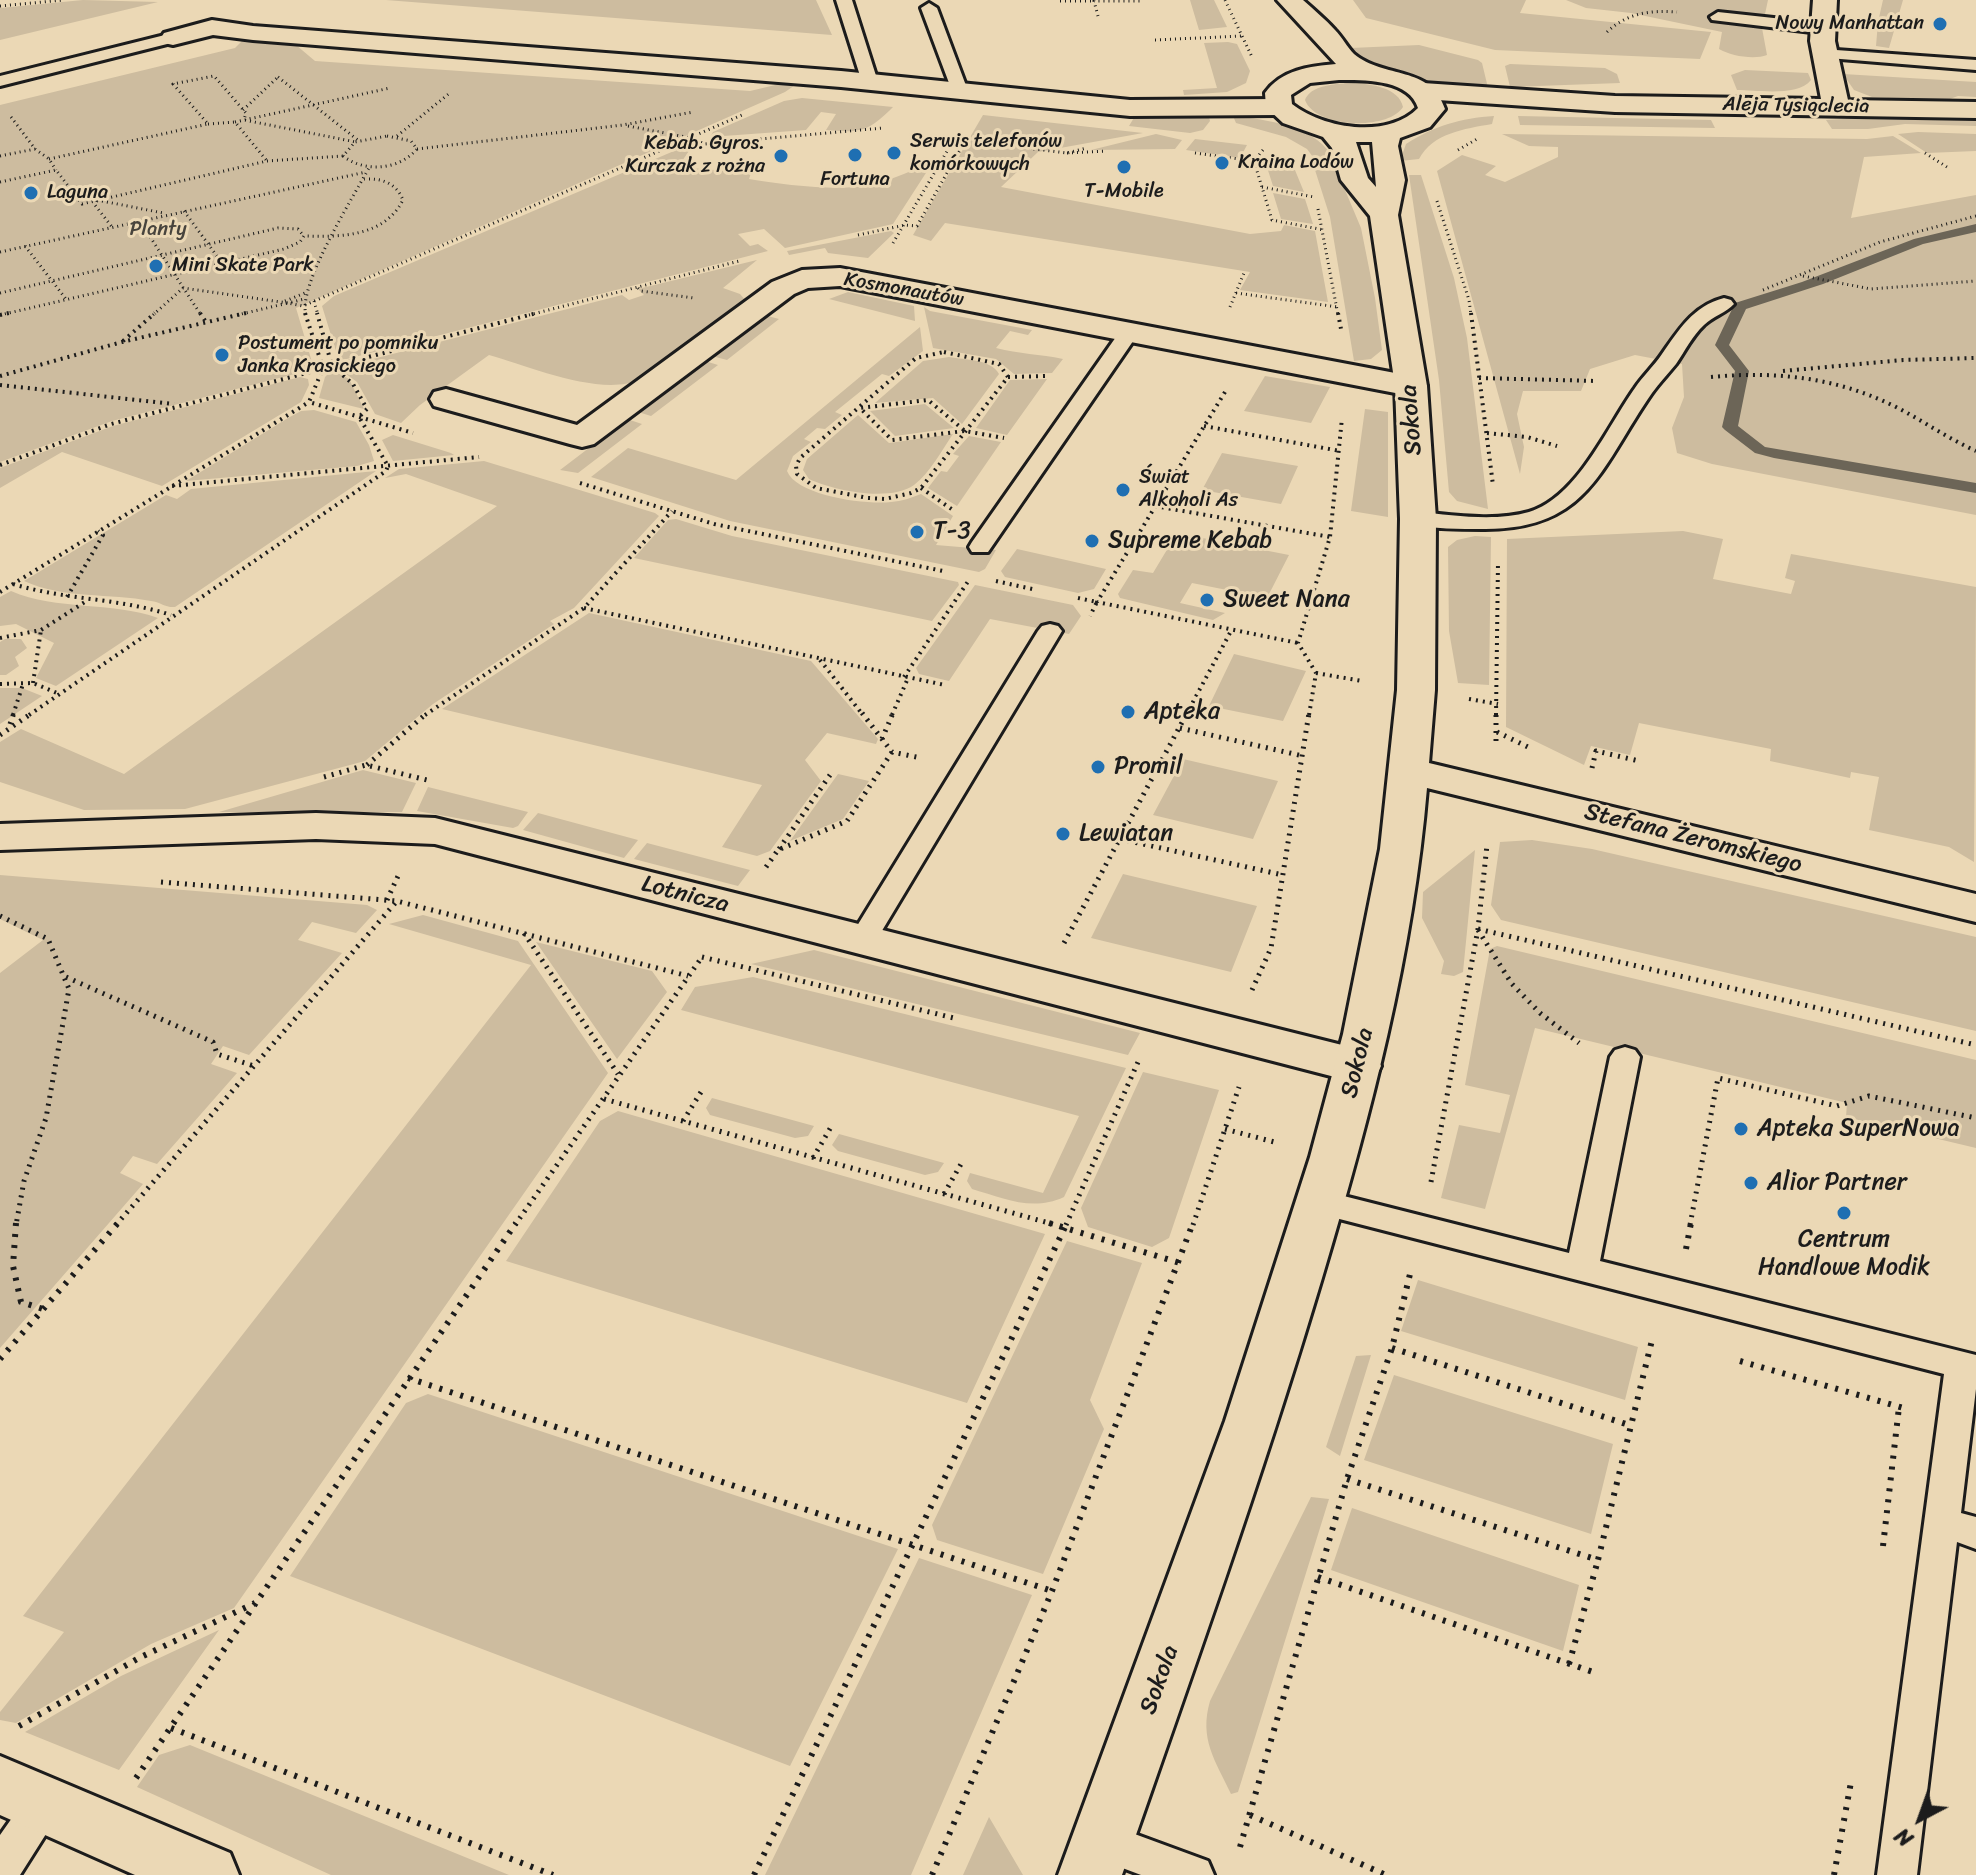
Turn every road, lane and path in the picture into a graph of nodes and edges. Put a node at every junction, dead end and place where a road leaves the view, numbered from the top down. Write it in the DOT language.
graph roads {
  1 [pos="64,0"];
  2 [pos="844,0"];
  3 [pos="1225,0"];
  4 [pos="1060,1"];
  5 [pos="1094,1"];
  6 [pos="1143,1"];
  7 [pos="1821,1"];
  8 [pos="1290,2"];
  9 [pos="0,6"];
  10 [pos="929,8"];
  11 [pos="192,9"];
  12 [pos="1098,16"];
  13 [pos="1718,17"];
  14 [pos="212,27"];
  15 [pos="1820,28"];
  16 [pos="1607,32"];
  17 [pos="1242,36"];
  18 [pos="173,38"];
  19 [pos="1155,40"];
  20 [pos="1822,54"];
  21 [pos="1303,59"];
  22 [pos="1255,63"];
  23 [pos="1976,65"];
  24 [pos="268,69"];
  25 [pos="1370,74"];
  26 [pos="278,77"];
  27 [pos="0,81"];
  28 [pos="870,82"];
  29 [pos="402,86"];
  30 [pos="454,89"];
  31 [pos="960,91"];
  32 [pos="312,105"];
  33 [pos="1425,105"];
  34 [pos="1836,105"];
  35 [pos="1279,107"];
  36 [pos="243,110"];
  37 [pos="1976,110"];
  38 [pos="699,111"];
  39 [pos="747,113"];
  40 [pos="0,119"];
  41 [pos="244,120"];
  42 [pos="235,122"];
  43 [pos="208,124"];
  44 [pos="623,125"];
  45 [pos="885,128"];
  46 [pos="1332,131"];
  47 [pos="1388,132"];
  48 [pos="396,137"];
  49 [pos="691,138"];
  50 [pos="1479,138"];
  51 [pos="357,142"];
  52 [pos="1266,146"];
  53 [pos="950,147"];
  54 [pos="35,149"];
  55 [pos="417,149"];
  56 [pos="1056,150"];
  57 [pos="1452,153"];
  58 [pos="1925,153"];
  59 [pos="0,156"];
  60 [pos="343,156"];
  61 [pos="49,159"];
  62 [pos="267,161"];
  63 [pos="400,162"];
  64 [pos="408,165"];
  65 [pos="369,169"];
  66 [pos="1950,169"];
  67 [pos="56,170"];
  68 [pos="363,179"];
  69 [pos="0,182"];
  70 [pos="1262,187"];
  71 [pos="1312,187"];
  72 [pos="1315,197"];
  73 [pos="97,200"];
  74 [pos="1437,200"];
  75 [pos="184,211"];
  76 [pos="167,214"];
  77 [pos="1384,215"];
  78 [pos="1976,216"];
  79 [pos="139,220"];
  80 [pos="905,225"];
  81 [pos="112,227"];
  82 [pos="1324,230"];
  83 [pos="452,232"];
  84 [pos="304,236"];
  85 [pos="333,237"];
  86 [pos="463,237"];
  87 [pos="844,238"];
  88 [pos="208,243"];
  89 [pos="25,246"];
  90 [pos="0,252"];
  91 [pos="161,254"];
  92 [pos="741,261"];
  93 [pos="222,263"];
  94 [pos="175,274"];
  95 [pos="1801,275"];
  96 [pos="51,280"];
  97 [pos="1976,281"];
  98 [pos="183,288"];
  99 [pos="0,293"];
  100 [pos="306,293"];
  101 [pos="1236,293"];
  102 [pos="304,299"];
  103 [pos="66,300"];
  104 [pos="314,301"];
  105 [pos="282,302"];
  106 [pos="288,303"];
  107 [pos="1724,304"];
  108 [pos="303,306"];
  109 [pos="1338,307"];
  110 [pos="265,308"];
  111 [pos="0,315"];
  112 [pos="206,322"];
  113 [pos="1130,331"];
  114 [pos="122,342"];
  115 [pos="1976,358"];
  116 [pos="332,366"];
  117 [pos="323,368"];
  118 [pos="1348,372"];
  119 [pos="1774,372"];
  120 [pos="0,376"];
  121 [pos="1479,378"];
  122 [pos="1649,383"];
  123 [pos="0,385"];
  124 [pos="1411,386"];
  125 [pos="1226,390"];
  126 [pos="446,399"];
  127 [pos="309,402"];
  128 [pos="179,405"];
  129 [pos="860,408"];
  130 [pos="359,417"];
  131 [pos="1204,426"];
  132 [pos="965,431"];
  133 [pos="1487,433"];
  134 [pos="418,435"];
  135 [pos="1050,447"];
  136 [pos="1340,451"];
  137 [pos="1606,451"];
  138 [pos="1976,451"];
  139 [pos="476,452"];
  140 [pos="0,465"];
  141 [pos="388,466"];
  142 [pos="576,482"];
  143 [pos="172,486"];
  144 [pos="1155,506"];
  145 [pos="672,511"];
  146 [pos="1418,519"];
  147 [pos="1498,523"];
  148 [pos="98,531"];
  149 [pos="1330,537"];
  150 [pos="980,547"];
  151 [pos="971,576"];
  152 [pos="985,579"];
  153 [pos="13,584"];
  154 [pos="964,587"];
  155 [pos="1041,591"];
  156 [pos="0,592"];
  157 [pos="1069,596"];
  158 [pos="67,597"];
  159 [pos="89,599"];
  160 [pos="1097,602"];
  161 [pos="584,608"];
  162 [pos="172,615"];
  163 [pos="1090,616"];
  164 [pos="41,630"];
  165 [pos="1231,630"];
  166 [pos="1050,631"];
  167 [pos="0,638"];
  168 [pos="1298,643"];
  169 [pos="819,659"];
  170 [pos="1316,673"];
  171 [pos="906,678"];
  172 [pos="1369,682"];
  173 [pos="33,683"];
  174 [pos="0,684"];
  175 [pos="23,684"];
  176 [pos="945,685"];
  177 [pos="58,694"];
  178 [pos="1460,697"];
  179 [pos="1498,704"];
  180 [pos="9,728"];
  181 [pos="1180,728"];
  182 [pos="0,735"];
  183 [pos="882,739"];
  184 [pos="1496,741"];
  185 [pos="1303,756"];
  186 [pos="1639,761"];
  187 [pos="366,765"];
  188 [pos="1410,771"];
  189 [pos="830,775"];
  190 [pos="1589,777"];
  191 [pos="0,837"];
  192 [pos="1120,839"];
  193 [pos="1487,845"];
  194 [pos="778,850"];
  195 [pos="767,865"];
  196 [pos="1283,875"];
  197 [pos="155,882"];
  198 [pos="397,901"];
  199 [pos="1976,908"];
  200 [pos="0,916"];
  201 [pos="1478,929"];
  202 [pos="524,933"];
  203 [pos="863,939"];
  204 [pos="709,947"];
  205 [pos="689,976"];
  206 [pos="65,977"];
  207 [pos="1040,986"];
  208 [pos="1248,1000"];
  209 [pos="1160,1015"];
  210 [pos="1976,1045"];
  211 [pos="1625,1057"];
  212 [pos="254,1066"];
  213 [pos="1358,1066"];
  214 [pos="618,1074"];
  215 [pos="1240,1087"];
  216 [pos="701,1092"];
  217 [pos="604,1099"];
  218 [pos="1976,1118"];
  219 [pos="683,1121"];
  220 [pos="831,1127"];
  221 [pos="1225,1129"];
  222 [pos="1284,1144"];
  223 [pos="813,1158"];
  224 [pos="961,1164"];
  225 [pos="944,1194"];
  226 [pos="1320,1202"];
  227 [pos="1421,1227"];
  228 [pos="1065,1228"];
  229 [pos="1590,1229"];
  230 [pos="1180,1263"];
  231 [pos="1582,1268"];
  232 [pos="43,1309"];
  233 [pos="1653,1336"];
  234 [pos="1392,1348"];
  235 [pos="0,1359"];
  236 [pos="1969,1367"];
  237 [pos="408,1378"];
  238 [pos="1899,1407"];
  239 [pos="1629,1425"];
  240 [pos="1347,1479"];
  241 [pos="1959,1528"];
  242 [pos="911,1543"];
  243 [pos="1881,1559"];
  244 [pos="1598,1560"];
  245 [pos="1318,1577"];
  246 [pos="1052,1591"];
  247 [pos="256,1603"];
  248 [pos="1569,1664"];
  249 [pos="1596,1673"];
  250 [pos="171,1728"];
  251 [pos="1853,1771"];
  252 [pos="20,1773"];
  253 [pos="1250,1815"];
  254 [pos="101,1828"];
  255 [pos="1096,1858"];
  256 [pos="1237,1860"];
  257 [pos="0,1869"];
  258 [pos="207,1875"];
  259 [pos="553,1875"];
  260 [pos="754,1875"];
  261 [pos="932,1875"];
  262 [pos="1194,1875"];
  263 [pos="1386,1875"];
  264 [pos="1834,1875"];
  265 [pos="1897,1875"];
  1 -- 9 [label="path"];
  2 -- 28 [label="lane"];
  3 -- 17 [label="path"];
  4 -- 5 [label="path"];
  5 -- 6 [label="path"];
  5 -- 12 [label="path"];
  7 -- 15 [label="street"];
  8 -- 21 [label="street"];
  8 -- 25 [label="street"];
  10 -- 31 [label="lane"];
  11 -- 14 [label="street"];
  13 -- 15 [label="lane"];
  13 -- 16 [label="path"];
  14 -- 18 [label="street"];
  14 -- 28 [label="street"];
  15 -- 20 [label="street"];
  17 -- 19 [label="path"];
  17 -- 22 [label="path"];
  18 -- 27 [label="lane"];
  20 -- 23 [label="lane"];
  20 -- 34 [label="street"];
  21 -- 25 [label="street"];
  21 -- 35 [label="street"];
  24 -- 26 [label="path"];
  25 -- 33 [label="street"];
  26 -- 32 [label="path"];
  26 -- 36 [label="path"];
  28 -- 31 [label="street"];
  29 -- 32 [label="path"];
  30 -- 48 [label="path"];
  31 -- 35 [label="street"];
  32 -- 41 [label="path"];
  32 -- 51 [label="path"];
  33 -- 34 [label="street, Aleja Tysiąclecia"];
  33 -- 47 [label="street, Aleja Tysiąclecia"];
  34 -- 37 [label="street, Aleja Tysiąclecia"];
  35 -- 46 [label="street"];
  36 -- 41 [label="path"];
  36 -- 43 [label="path"];
  38 -- 44 [label="path"];
  39 -- 49 [label="path"];
  40 -- 54 [label="path"];
  41 -- 42 [label="path"];
  41 -- 51 [label="path"];
  42 -- 43 [label="path"];
  42 -- 62 [label="path"];
  43 -- 61 [label="path"];
  44 -- 49 [label="path"];
  44 -- 55 [label="path"];
  45 -- 49 [label="path"];
  46 -- 47 [label="street"];
  46 -- 77 [label="street"];
  47 -- 77 [label="street, Sokola"];
  48 -- 51 [label="path"];
  48 -- 55 [label="path"];
  49 -- 86 [label="path"];
  50 -- 57 [label="path"];
  51 -- 60 [label="path"];
  52 -- 70 [label="path"];
  53 -- 80 [label="path"];
  54 -- 59 [label="path"];
  54 -- 61 [label="path"];
  55 -- 63 [label="path"];
  56 -- 80 [label="path"];
  58 -- 66 [label="path"];
  60 -- 62 [label="path"];
  60 -- 65 [label="path"];
  61 -- 67 [label="path"];
  62 -- 73 [label="path"];
  63 -- 64 [label="path"];
  63 -- 65 [label="path"];
  65 -- 68 [label="path"];
  65 -- 75 [label="path"];
  67 -- 69 [label="path"];
  67 -- 73 [label="path"];
  68 -- 85 [label="path"];
  68 -- 85 [label="path"];
  70 -- 72 [label="path"];
  70 -- 82 [label="path"];
  71 -- 72 [label="path"];
  72 -- 82 [label="path"];
  73 -- 76 [label="path"];
  73 -- 81 [label="path"];
  74 -- 121 [label="path"];
  75 -- 76 [label="path"];
  75 -- 88 [label="path"];
  76 -- 79 [label="path"];
  77 -- 124 [label="street, Sokola"];
  78 -- 95 [label="path"];
  79 -- 81 [label="path"];
  79 -- 91 [label="path"];
  80 -- 87 [label="path"];
  81 -- 89 [label="path"];
  82 -- 109 [label="path"];
  83 -- 86 [label="path"];
  84 -- 85 [label="path"];
  84 -- 88 [label="path"];
  84 -- 93 [label="path"];
  85 -- 100 [label="path"];
  86 -- 104 [label="path"];
  88 -- 91 [label="path"];
  88 -- 93 [label="path"];
  89 -- 90 [label="path"];
  89 -- 96 [label="path"];
  91 -- 94 [label="path"];
  91 -- 96 [label="path"];
  92 -- 116 [label="path"];
  93 -- 94 [label="path"];
  94 -- 98 [label="path"];
  94 -- 103 [label="path"];
  95 -- 97 [label="path"];
  95 -- 107 [label="path"];
  96 -- 99 [label="path"];
  96 -- 103 [label="path"];
  98 -- 105 [label="path"];
  98 -- 112 [label="path"];
  98 -- 114 [label="path"];
  100 -- 102 [label="path"];
  100 -- 105 [label="path"];
  101 -- 109 [label="path"];
  102 -- 106 [label="path"];
  102 -- 108 [label="path"];
  103 -- 111 [label="path"];
  104 -- 108 [label="path"];
  104 -- 116 [label="path"];
  105 -- 106 [label="path"];
  105 -- 110 [label="path"];
  106 -- 108 [label="path"];
  106 -- 110 [label="path"];
  107 -- 122 [label="lane"];
  108 -- 117 [label="path"];
  109 -- 118 [label="path"];
  110 -- 112 [label="path"];
  112 -- 114 [label="path"];
  113 -- 118 [label="street, Kosmonautów"];
  113 -- 126 [label="street, Kosmonautów"];
  113 -- 135 [label="lane"];
  114 -- 120 [label="path"];
  115 -- 119 [label="path"];
  116 -- 117 [label="path"];
  116 -- 130 [label="path"];
  117 -- 127 [label="path"];
  117 -- 128 [label="path"];
  118 -- 124 [label="street, Kosmonautów"];
  118 -- 136 [label="path"];
  119 -- 122 [label="path"];
  119 -- 138 [label="path"];
  121 -- 122 [label="path"];
  121 -- 133 [label="path"];
  122 -- 137 [label="lane"];
  123 -- 128 [label="path"];
  124 -- 146 [label="street, Sokola"];
  125 -- 131 [label="path"];
  127 -- 130 [label="path"];
  127 -- 143 [label="path"];
  128 -- 140 [label="path"];
  129 -- 132 [label="path"];
  129 -- 132 [label="path"];
  129 -- 132 [label="path"];
  129 -- 132 [label="path"];
  130 -- 134 [label="path"];
  130 -- 141 [label="path"];
  131 -- 136 [label="path"];
  131 -- 144 [label="path"];
  132 -- 135 [label="path"];
  133 -- 137 [label="path"];
  133 -- 147 [label="path"];
  135 -- 150 [label="lane"];
  136 -- 149 [label="path"];
  137 -- 147 [label="lane"];
  139 -- 141 [label="path"];
  141 -- 143 [label="path"];
  141 -- 162 [label="path"];
  142 -- 145 [label="path"];
  143 -- 148 [label="path"];
  144 -- 149 [label="path"];
  144 -- 160 [label="path"];
  145 -- 151 [label="path"];
  145 -- 161 [label="path"];
  146 -- 147 [label="lane"];
  146 -- 188 [label="street, Sokola"];
  147 -- 179 [label="path"];
  148 -- 153 [label="path"];
  148 -- 158 [label="path"];
  149 -- 168 [label="path"];
  152 -- 155 [label="path"];
  153 -- 156 [label="path"];
  153 -- 158 [label="path"];
  154 -- 171 [label="path"];
  157 -- 160 [label="path"];
  158 -- 159 [label="path"];
  159 -- 162 [label="path"];
  159 -- 164 [label="path"];
  160 -- 163 [label="path"];
  160 -- 165 [label="path"];
  161 -- 169 [label="path"];
  161 -- 187 [label="path"];
  162 -- 177 [label="path"];
  164 -- 167 [label="path"];
  164 -- 173 [label="path"];
  165 -- 168 [label="path"];
  165 -- 181 [label="path"];
  166 -- 203 [label="lane"];
  168 -- 170 [label="path"];
  169 -- 171 [label="path"];
  169 -- 183 [label="path"];
  170 -- 172 [label="path"];
  170 -- 185 [label="path"];
  171 -- 176 [label="path"];
  171 -- 183 [label="path"];
  173 -- 175 [label="path"];
  173 -- 177 [label="path"];
  174 -- 175 [label="path"];
  175 -- 180 [label="path"];
  177 -- 180 [label="path"];
  178 -- 179 [label="path"];
  179 -- 184 [label="path"];
  180 -- 182 [label="path"];
  181 -- 185 [label="path"];
  181 -- 192 [label="path"];
  183 -- 194 [label="path"];
  185 -- 196 [label="path"];
  186 -- 190 [label="path"];
  188 -- 199 [label="street, Stefana Żeromskiego"];
  188 -- 213 [label="street, Sokola"];
  189 -- 194 [label="path"];
  191 -- 203 [label="street, Lotnicza"];
  192 -- 196 [label="path"];
  192 -- 207 [label="path"];
  193 -- 201 [label="path"];
  194 -- 195 [label="path"];
  196 -- 208 [label="path"];
  197 -- 198 [label="path"];
  198 -- 202 [label="path"];
  198 -- 212 [label="path"];
  200 -- 206 [label="path"];
  201 -- 210 [label="path"];
  201 -- 211 [label="path"];
  201 -- 227 [label="path"];
  202 -- 205 [label="path"];
  202 -- 214 [label="path"];
  203 -- 207 [label="street, Lotnicza"];
  204 -- 205 [label="path"];
  205 -- 214 [label="path"];
  206 -- 212 [label="path"];
  206 -- 232 [label="path"];
  207 -- 209 [label="street, Lotnicza"];
  209 -- 213 [label="street, Lotnicza"];
  209 -- 228 [label="path"];
  211 -- 229 [label="lane"];
  212 -- 232 [label="path"];
  213 -- 226 [label="street, Sokola"];
  214 -- 217 [label="path"];
  215 -- 221 [label="path"];
  216 -- 219 [label="path"];
  217 -- 219 [label="path"];
  217 -- 237 [label="path"];
  218 -- 229 [label="path"];
  219 -- 223 [label="path"];
  220 -- 223 [label="path"];
  221 -- 222 [label="path"];
  221 -- 230 [label="path"];
  223 -- 225 [label="path"];
  224 -- 225 [label="path"];
  225 -- 228 [label="path"];
  226 -- 227 [label="lane"];
  226 -- 255 [label="street, Sokola"];
  227 -- 231 [label="lane"];
  227 -- 234 [label="path"];
  228 -- 230 [label="path"];
  228 -- 242 [label="path"];
  229 -- 231 [label="lane"];
  230 -- 246 [label="path"];
  231 -- 236 [label="lane"];
  232 -- 235 [label="path"];
  233 -- 239 [label="path"];
  234 -- 239 [label="path"];
  234 -- 240 [label="path"];
  236 -- 241 [label="lane"];
  237 -- 242 [label="path"];
  237 -- 247 [label="path"];
  238 -- 243 [label="path"];
  239 -- 244 [label="path"];
  240 -- 244 [label="path"];
  240 -- 245 [label="path"];
  241 -- 265 [label="lane"];
  242 -- 246 [label="path"];
  242 -- 260 [label="path"];
  244 -- 248 [label="path"];
  245 -- 248 [label="path"];
  245 -- 253 [label="path"];
  246 -- 261 [label="path"];
  247 -- 250 [label="path"];
  247 -- 252 [label="path"];
  248 -- 249 [label="path"];
  250 -- 254 [label="path"];
  250 -- 259 [label="path"];
  251 -- 264 [label="path"];
  252 -- 254 [label="street"];
  252 -- 257 [label="lane"];
  253 -- 256 [label="path"];
  253 -- 263 [label="path"];
  254 -- 258 [label="street"];
  255 -- 262 [label="lane"];
}
